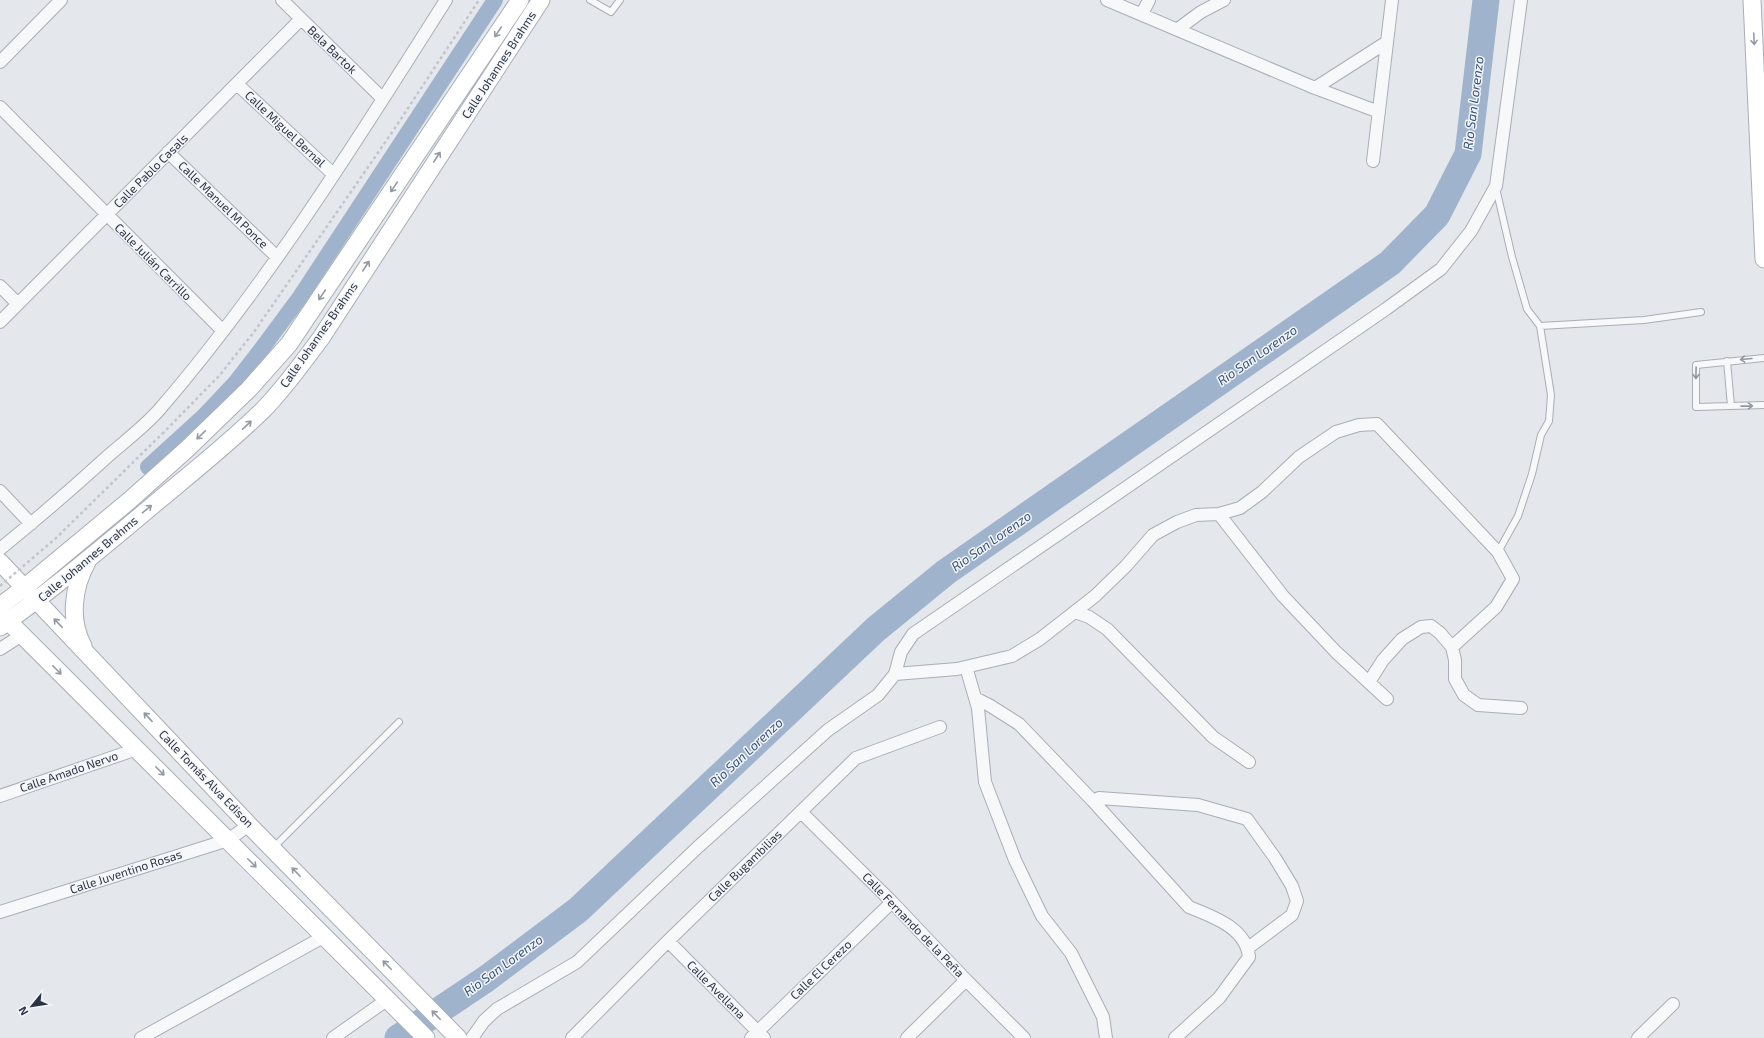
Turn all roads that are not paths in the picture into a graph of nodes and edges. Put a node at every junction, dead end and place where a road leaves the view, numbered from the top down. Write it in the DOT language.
graph roads {
  1 [pos="61,0"];
  2 [pos="282,0"];
  3 [pos="446,0"];
  4 [pos="520,0"];
  5 [pos="541,0"];
  6 [pos="590,0"];
  7 [pos="620,0"];
  8 [pos="1107,0"];
  9 [pos="1149,0"];
  10 [pos="1224,0"];
  11 [pos="1392,0"];
  12 [pos="1521,0"];
  13 [pos="1752,0"];
  14 [pos="1142,14"];
  15 [pos="301,20"];
  16 [pos="1178,29"];
  17 [pos="1387,42"];
  18 [pos="0,62"];
  19 [pos="237,84"];
  20 [pos="1315,88"];
  21 [pos="383,99"];
  22 [pos="0,107"];
  23 [pos="1379,112"];
  24 [pos="168,152"];
  25 [pos="1373,161"];
  26 [pos="333,174"];
  27 [pos="1496,186"];
  28 [pos="106,215"];
  29 [pos="277,257"];
  30 [pos="1764,259"];
  31 [pos="0,286"];
  32 [pos="18,304"];
  33 [pos="1701,312"];
  34 [pos="0,322"];
  35 [pos="1540,326"];
  36 [pos="223,331"];
  37 [pos="1764,358"];
  38 [pos="1727,361"];
  39 [pos="1731,406"];
  40 [pos="1764,406"];
  41 [pos="0,491"];
  42 [pos="1219,514"];
  43 [pos="31,524"];
  44 [pos="0,550"];
  45 [pos="1498,552"];
  46 [pos="90,557"];
  47 [pos="0,562"];
  48 [pos="24,588"];
  49 [pos="37,601"];
  50 [pos="0,606"];
  51 [pos="1075,612"];
  52 [pos="3,620"];
  53 [pos="22,635"];
  54 [pos="1452,647"];
  55 [pos="0,649"];
  56 [pos="88,655"];
  57 [pos="966,667"];
  58 [pos="894,674"];
  59 [pos="1369,682"];
  60 [pos="975,698"];
  61 [pos="1387,698"];
  62 [pos="1520,708"];
  63 [pos="399,722"];
  64 [pos="940,727"];
  65 [pos="137,749"];
  66 [pos="1249,762"];
  67 [pos="0,796"];
  68 [pos="1093,801"];
  69 [pos="801,812"];
  70 [pos="250,825"];
  71 [pos="228,840"];
  72 [pos="273,848"];
  73 [pos="892,902"];
  74 [pos="0,912"];
  75 [pos="325,936"];
  76 [pos="668,942"];
  77 [pos="1248,948"];
  78 [pos="966,980"];
  79 [pos="1673,1004"];
  80 [pos="394,1005"];
  81 [pos="758,1036"];
  82 [pos="141,1038"];
  83 [pos="333,1038"];
  84 [pos="426,1038"];
  85 [pos="458,1038"];
  86 [pos="472,1038"];
  87 [pos="572,1038"];
  88 [pos="907,1038"];
  89 [pos="1024,1038"];
  90 [pos="1106,1038"];
  91 [pos="1175,1038"];
  92 [pos="1638,1038"];
  1 -- 18 [label="street"];
  2 -- 15 [label="street, Bela Bartok"];
  3 -- 21 [label="street"];
  4 -- 48 [label="main road, Calle Johannes Brahms, one-way"];
  46 -- 5 [label="main road, Calle Johannes Brahms, one-way"];
  6 -- 7 [label="lane"];
  8 -- 14 [label="street"];
  9 -- 14 [label="street"];
  10 -- 16 [label="street"];
  11 -- 17 [label="street"];
  12 -- 27 [label="street"];
  13 -- 30 [label="main road, one-way"];
  14 -- 16 [label="street"];
  15 -- 19 [label="street, Calle Pablo Casals"];
  15 -- 21 [label="street, Bela Bartok"];
  16 -- 20 [label="street"];
  17 -- 20 [label="street"];
  17 -- 23 [label="street"];
  19 -- 24 [label="street, Calle Pablo Casals"];
  19 -- 26 [label="street, Calle Miguel Bernal"];
  20 -- 23 [label="street"];
  21 -- 26 [label="street"];
  22 -- 28 [label="street, Calle Julián Carrillo"];
  23 -- 25 [label="street"];
  24 -- 28 [label="street, Calle Pablo Casals"];
  24 -- 29 [label="street, Calle Manuel M Ponce"];
  26 -- 29 [label="street"];
  27 -- 35 [label="lane"];
  27 -- 58 [label="street"];
  28 -- 32 [label="street, Calle Pablo Casals"];
  28 -- 36 [label="street, Calle Julián Carrillo"];
  29 -- 36 [label="street"];
  31 -- 32 [label="street"];
  32 -- 34 [label="street, Calle Pablo Casals"];
  33 -- 35 [label="lane"];
  35 -- 45 [label="lane"];
  36 -- 43 [label="street"];
  37 -- 38 [label="lane, one-way"];
  38 -- 39 [label="lane"];
  38 -- 39 [label="lane, one-way"];
  39 -- 40 [label="lane, one-way"];
  41 -- 43 [label="street"];
  42 -- 45 [label="street"];
  42 -- 51 [label="street"];
  42 -- 59 [label="street"];
  43 -- 44 [label="street"];
  45 -- 54 [label="street"];
  46 -- 49 [label="main road, Calle Johannes Brahms"];
  46 -- 56 [label="main road"];
  47 -- 48 [label="main road, Calle Tomás Alva Edison"];
  48 -- 49 [label="main road, Calle Tomás Alva Edison"];
  48 -- 50 [label="main road, Calle Johannes Brahms"];
  49 -- 52 [label="main road, Calle Johannes Brahms"];
  56 -- 49 [label="main road, Calle Tomás Alva Edison, one-way"];
  51 -- 57 [label="street"];
  51 -- 66 [label="street"];
  52 -- 53 [label="main road"];
  53 -- 55 [label="street"];
  53 -- 65 [label="main road, one-way"];
  54 -- 59 [label="street"];
  54 -- 62 [label="street"];
  70 -- 56 [label="main road, Calle Tomás Alva Edison, one-way"];
  57 -- 58 [label="street"];
  57 -- 60 [label="street"];
  58 -- 86 [label="street"];
  59 -- 61 [label="street"];
  60 -- 68 [label="street"];
  60 -- 90 [label="street"];
  63 -- 72 [label="lane"];
  64 -- 69 [label="street, Calle Bugambilias"];
  65 -- 67 [label="street, Calle Amado Nervo"];
  65 -- 71 [label="main road, one-way"];
  68 -- 77 [label="street"];
  68 -- 77 [label="street"];
  69 -- 73 [label="street, Calle Fernando de la Peña"];
  69 -- 76 [label="street, Calle Bugambilias"];
  70 -- 71 [label="street, Calle Juventino Rosas"];
  70 -- 72 [label="main road, Calle Tomás Alva Edison"];
  71 -- 74 [label="street, Calle Juventino Rosas"];
  71 -- 75 [label="main road, one-way"];
  85 -- 72 [label="main road, Calle Tomás Alva Edison, one-way"];
  73 -- 78 [label="street, Calle Fernando de la Peña"];
  73 -- 81 [label="street, Calle El Cerezo"];
  75 -- 80 [label="main road"];
  75 -- 82 [label="street"];
  76 -- 81 [label="street, Calle Avellana"];
  76 -- 87 [label="street, Calle Bugambilias"];
  77 -- 91 [label="street"];
  78 -- 88 [label="street"];
  78 -- 89 [label="street, Calle Fernando de la Peña"];
  79 -- 92 [label="street"];
  80 -- 83 [label="street"];
  80 -- 84 [label="main road"];
}
